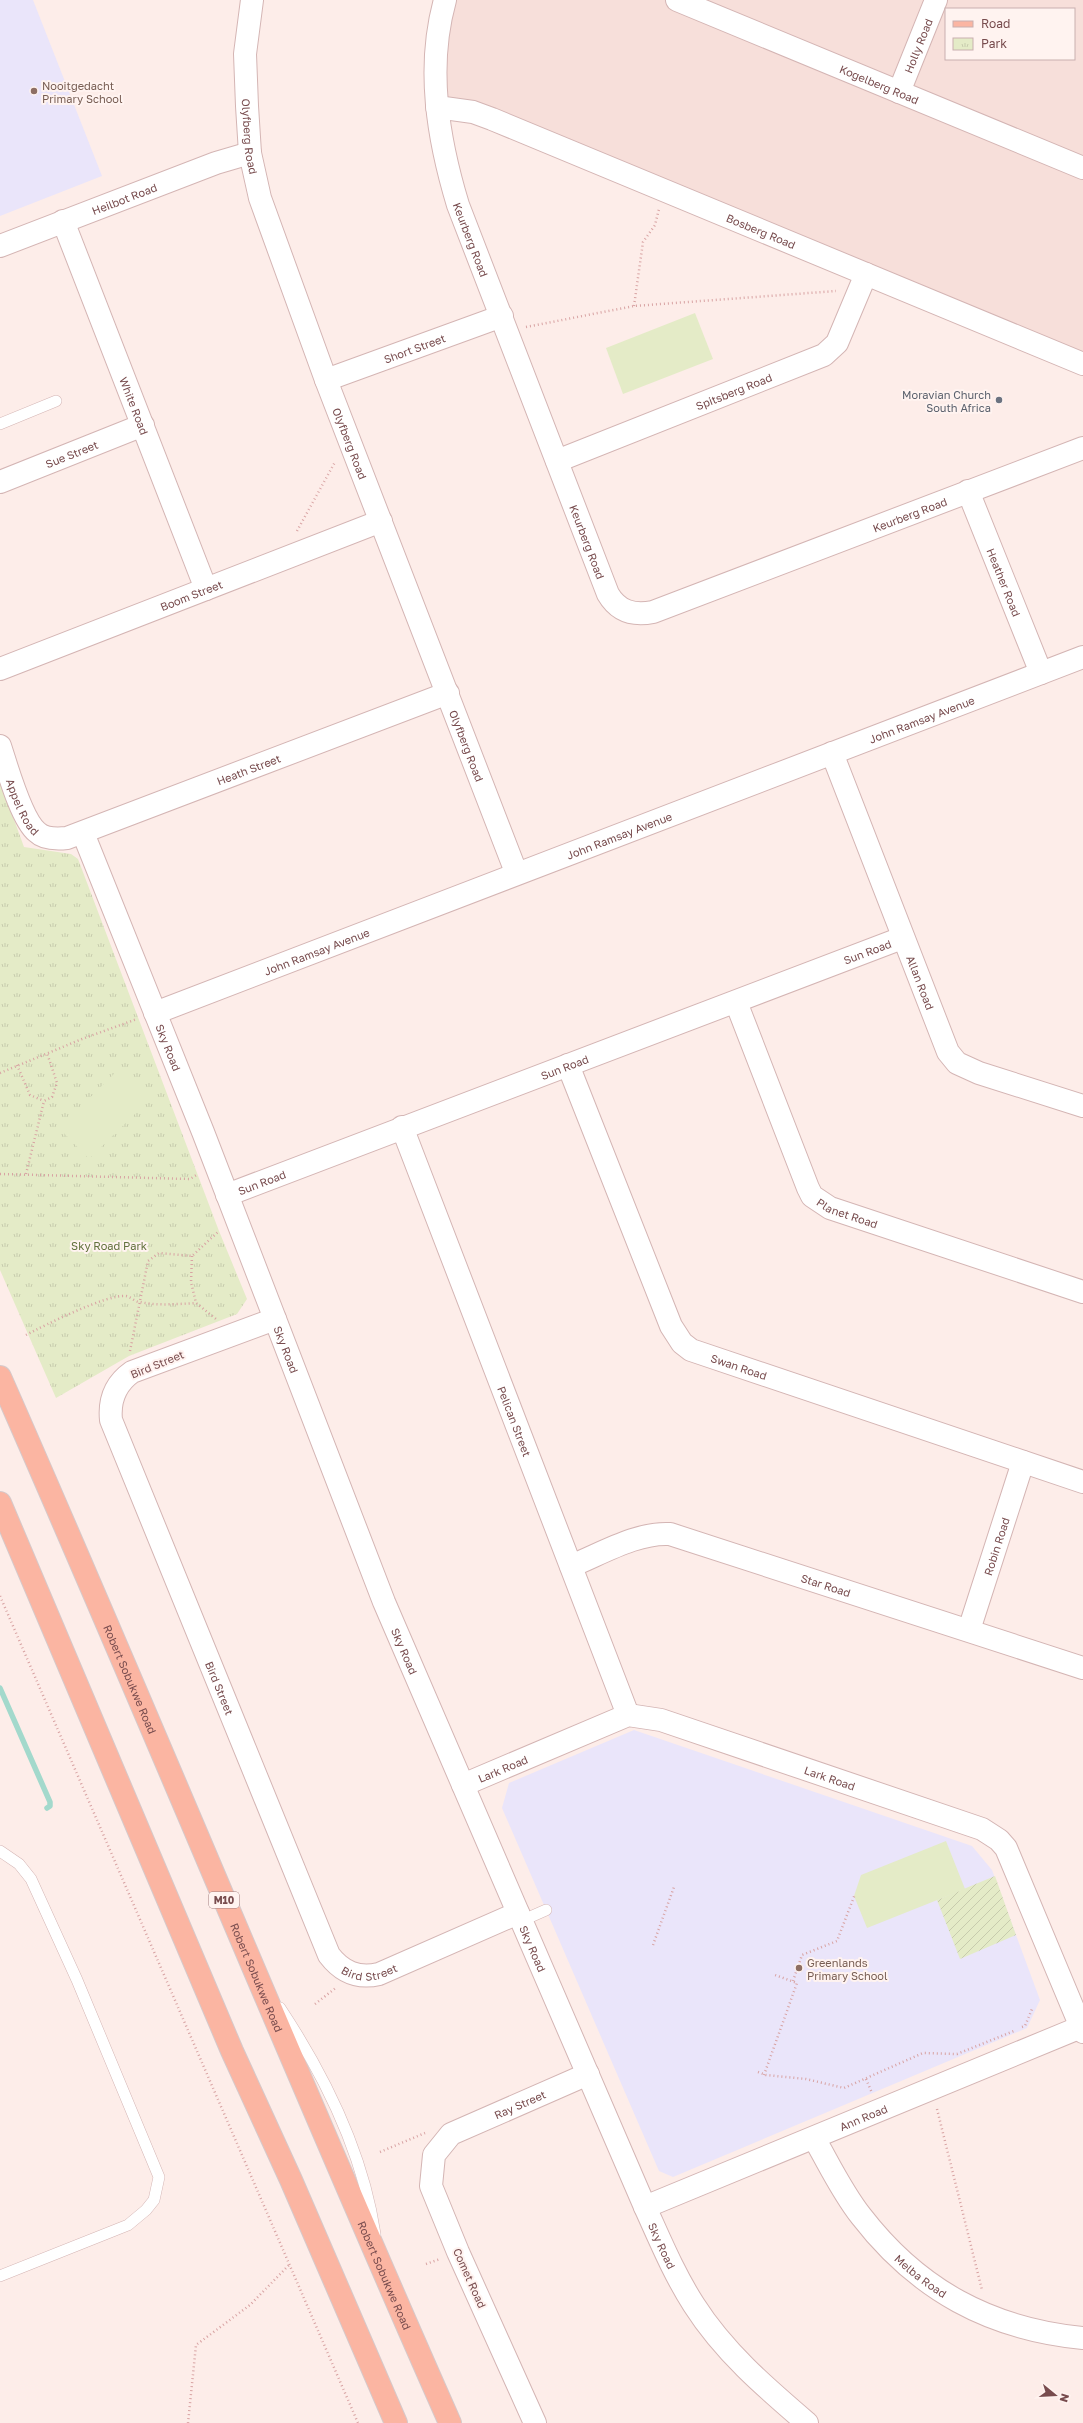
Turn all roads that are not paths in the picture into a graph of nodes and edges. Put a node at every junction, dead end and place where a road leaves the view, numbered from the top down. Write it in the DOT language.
graph roads {
  1 [pos="252,0"];
  2 [pos="445,0"];
  3 [pos="677,0"];
  4 [pos="936,0"];
  5 [pos="899,92"];
  6 [pos="437,107"];
  7 [pos="250,153"];
  8 [pos="1083,168"];
  9 [pos="63,221"];
  10 [pos="0,246"];
  11 [pos="866,274"];
  12 [pos="505,323"];
  13 [pos="1083,364"];
  14 [pos="326,380"];
  15 [pos="56,401"];
  16 [pos="0,424"];
  17 [pos="143,425"];
  18 [pos="1083,448"];
  19 [pos="557,461"];
  20 [pos="0,482"];
  21 [pos="968,491"];
  22 [pos="382,521"];
  23 [pos="206,589"];
  24 [pos="1083,657"];
  25 [pos="0,669"];
  26 [pos="1041,673"];
  27 [pos="448,693"];
  28 [pos="0,746"];
  29 [pos="832,753"];
  30 [pos="83,833"];
  31 [pos="47,836"];
  32 [pos="516,872"];
  33 [pos="902,938"];
  34 [pos="736,1002"];
  35 [pos="147,1015"];
  36 [pos="568,1065"];
  37 [pos="1083,1106"];
  38 [pos="402,1127"];
  39 [pos="227,1195"];
  40 [pos="1083,1292"];
  41 [pos="275,1319"];
  42 [pos="0,1377"];
  43 [pos="1023,1462"];
  44 [pos="1083,1482"];
  45 [pos="0,1503"];
  46 [pos="570,1566"];
  47 [pos="969,1630"];
  48 [pos="1083,1668"];
  49 [pos="628,1715"];
  50 [pos="463,1785"];
  51 [pos="0,1851"];
  52 [pos="546,1910"];
  53 [pos="520,1917"];
  54 [pos="1082,2030"];
  55 [pos="588,2074"];
  56 [pos="451,2134"];
  57 [pos="814,2138"];
  58 [pos="645,2207"];
  59 [pos="0,2276"];
  60 [pos="1083,2338"];
  61 [pos="396,2423"];
  62 [pos="450,2423"];
  63 [pos="535,2423"];
  64 [pos="807,2423"];
  1 -- 7 [label="street, Olyfberg Road"];
  2 -- 6 [label="street, Keurberg Road"];
  3 -- 5 [label="street, Kogelberg Road"];
  4 -- 5 [label="street, Holly Road"];
  5 -- 8 [label="street, Kogelberg Road"];
  6 -- 11 [label="street, Bosberg Road"];
  6 -- 12 [label="street, Keurberg Road"];
  7 -- 9 [label="street, Heilbot Road"];
  7 -- 14 [label="street, Olyfberg Road"];
  9 -- 10 [label="street, Heilbot Road"];
  9 -- 17 [label="street, White Road"];
  11 -- 13 [label="street, Bosberg Road"];
  11 -- 19 [label="street, Spitsberg Road"];
  12 -- 14 [label="street, Short Street"];
  12 -- 19 [label="street, Keurberg Road"];
  14 -- 22 [label="street, Olyfberg Road"];
  15 -- 16 [label="lane"];
  17 -- 20 [label="street, Sue Street"];
  17 -- 23 [label="street, White Road"];
  18 -- 21 [label="street, Keurberg Road"];
  19 -- 21 [label="street, Keurberg Road"];
  21 -- 26 [label="street, Heather Road"];
  22 -- 23 [label="street, Boom Street"];
  22 -- 27 [label="street, Olyfberg Road"];
  23 -- 25 [label="street, Boom Street"];
  24 -- 26 [label="street, John Ramsay Avenue"];
  26 -- 29 [label="street, John Ramsay Avenue"];
  27 -- 30 [label="street, Heath Street"];
  27 -- 32 [label="street, Olyfberg Road"];
  28 -- 31 [label="street, Appel Road"];
  29 -- 32 [label="street, John Ramsay Avenue"];
  29 -- 33 [label="street, Allan Road"];
  30 -- 31 [label="street, Heath Street"];
  30 -- 35 [label="street, Sky Road"];
  32 -- 35 [label="street, John Ramsay Avenue"];
  33 -- 34 [label="street, Sun Road"];
  33 -- 37 [label="street, Allan Road"];
  34 -- 36 [label="street, Sun Road"];
  34 -- 40 [label="street, Planet Road"];
  35 -- 39 [label="street, Sky Road"];
  36 -- 38 [label="street, Sun Road"];
  36 -- 43 [label="street, Swan Road"];
  38 -- 39 [label="street, Sun Road"];
  38 -- 46 [label="street, Pelican Street"];
  39 -- 41 [label="street, Sky Road"];
  41 -- 50 [label="street, Sky Road"];
  41 -- 53 [label="street, Bird Street"];
  42 -- 62 [label="main road, Robert Sobukwe Road / M10"];
  43 -- 44 [label="street, Swan Road"];
  43 -- 47 [label="street, Robin Road"];
  45 -- 61 [label="main road"];
  46 -- 47 [label="street, Star Road"];
  46 -- 49 [label="street, Pelican Street"];
  47 -- 48 [label="street, Star Road"];
  49 -- 50 [label="street, Lark Road"];
  49 -- 54 [label="street, Lark Road"];
  50 -- 53 [label="street, Sky Road"];
  51 -- 59 [label="lane"];
  52 -- 53 [label="lane"];
  53 -- 55 [label="street, Sky Road"];
  54 -- 57 [label="street, Ann Road"];
  55 -- 56 [label="street, Ray Street"];
  55 -- 58 [label="street, Sky Road"];
  56 -- 63 [label="street, Comet Road"];
  57 -- 58 [label="street, Ann Road"];
  57 -- 60 [label="street, Melba Road"];
  58 -- 64 [label="street, Sky Road"];
}
